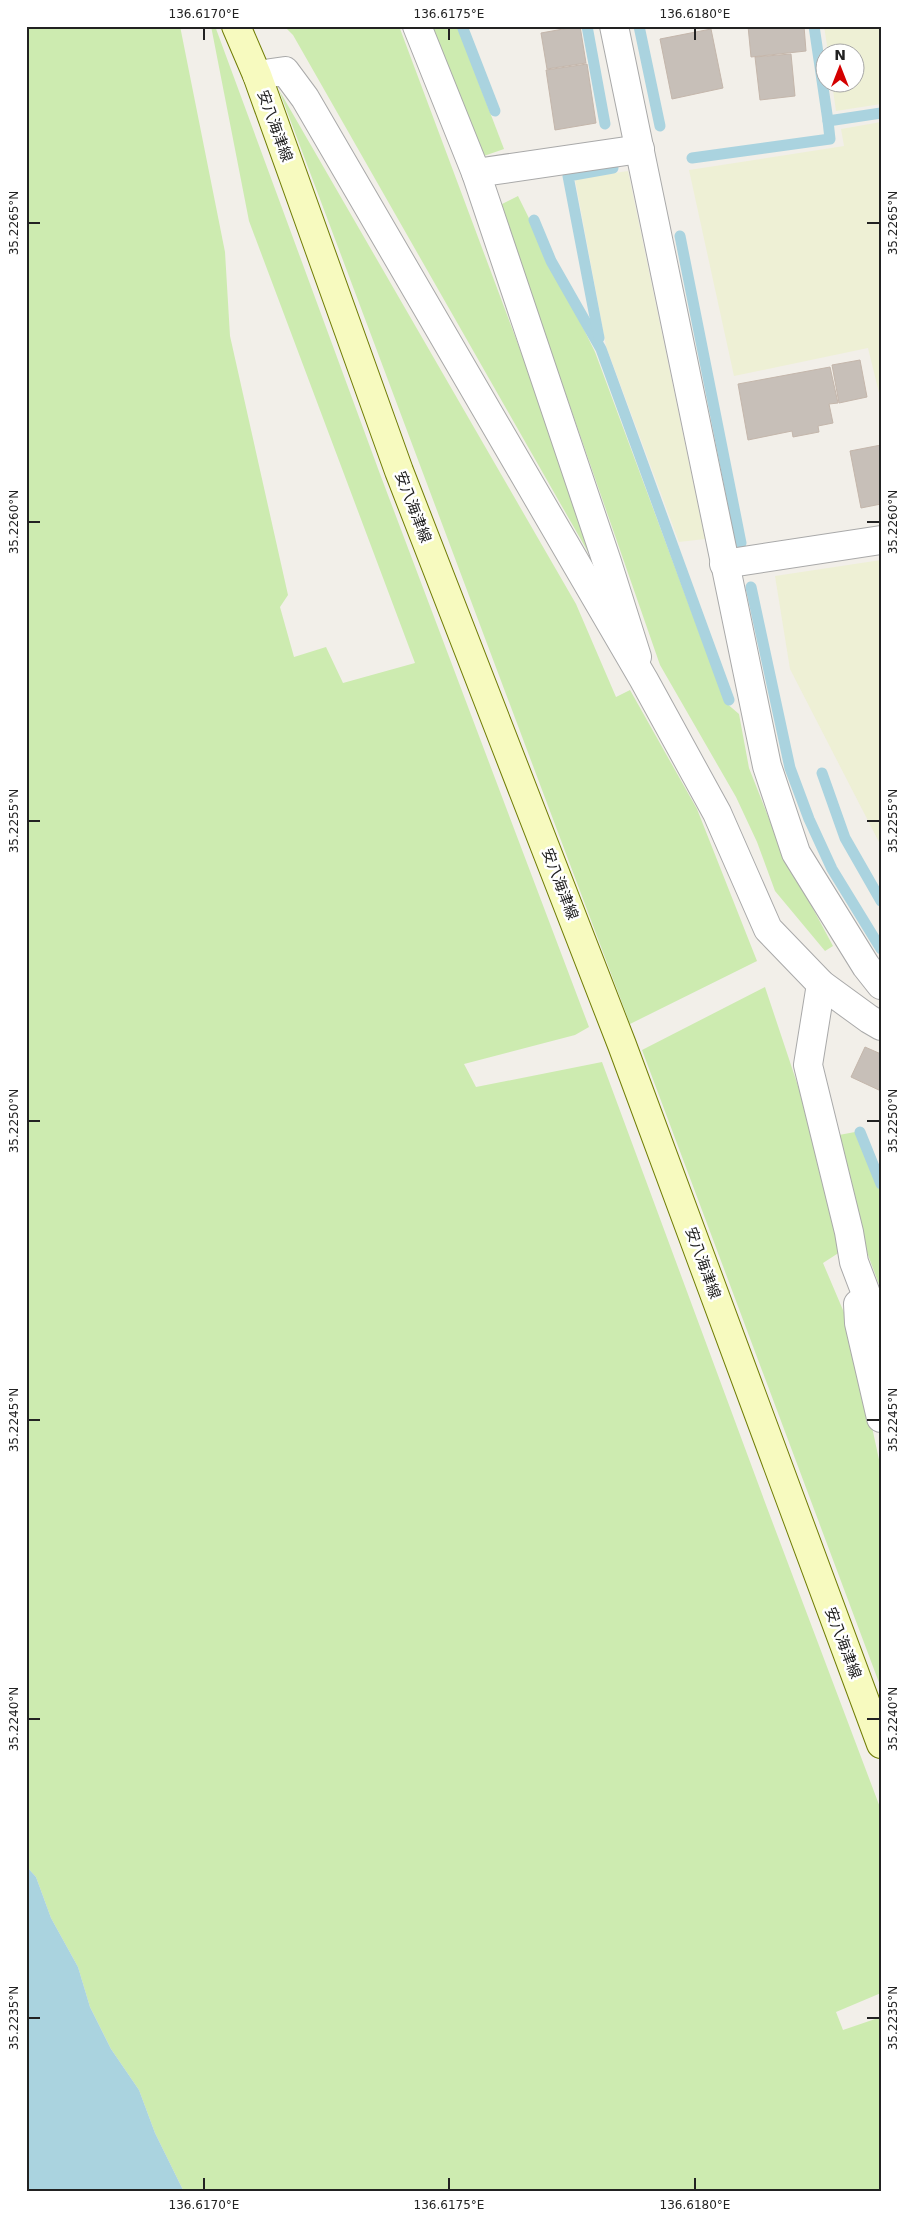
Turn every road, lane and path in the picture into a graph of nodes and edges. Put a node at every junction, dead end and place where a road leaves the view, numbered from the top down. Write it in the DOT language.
graph roads {
  1 [pos="236,26"];
  2 [pos="417,26"];
  3 [pos="614,26"];
  4 [pos="257,75"];
  5 [pos="640,149"];
  6 [pos="476,173"];
  7 [pos="881,540"];
  8 [pos="724,564"];
  9 [pos="644,680"];
  10 [pos="820,984"];
  11 [pos="881,986"];
  12 [pos="881,1026"];
  13 [pos="854,1262"];
  14 [pos="881,1333"];
  15 [pos="881,1418"];
  16 [pos="881,1744"];
  1 -- 4 [label="main road, 安八海津線"];
  2 -- 6 [label="street"];
  3 -- 5 [label="street"];
  4 -- 9 [label="street"];
  4 -- 16 [label="main road, 安八海津線"];
  5 -- 6 [label="street"];
  5 -- 8 [label="street"];
  6 -- 9 [label="street"];
  7 -- 8 [label="street"];
  8 -- 11 [label="street"];
  9 -- 10 [label="street"];
  10 -- 12 [label="street"];
  10 -- 13 [label="street"];
  13 -- 14 [label="street"];
  13 -- 15 [label="street"];
}
